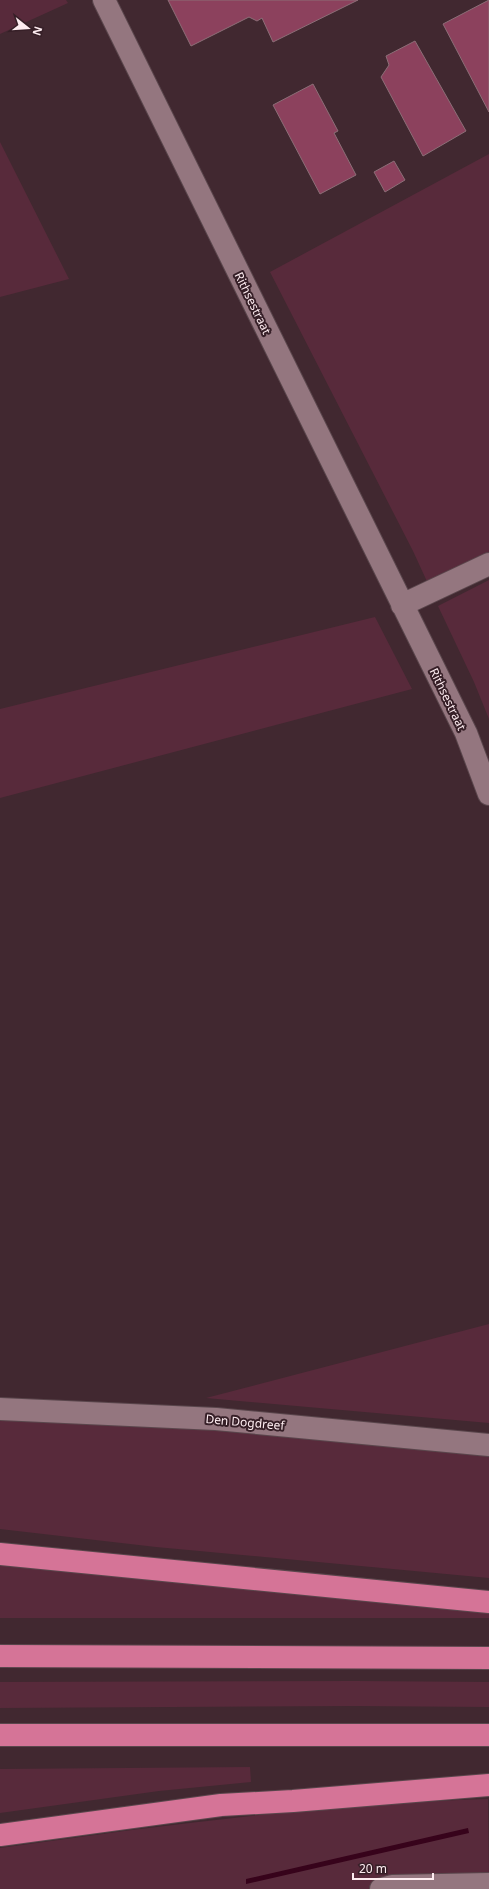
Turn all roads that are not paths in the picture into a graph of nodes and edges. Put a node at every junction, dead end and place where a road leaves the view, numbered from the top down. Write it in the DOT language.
graph roads {
  1 [pos="104,0"];
  2 [pos="489,564"];
  3 [pos="402,605"];
  4 [pos="489,794"];
  5 [pos="0,1409"];
  6 [pos="489,1445"];
  7 [pos="0,1554"];
  8 [pos="489,1602"];
  9 [pos="0,1656"];
  10 [pos="489,1658"];
  11 [pos="0,1735"];
  12 [pos="489,1735"];
  13 [pos="489,1785"];
  14 [pos="0,1835"];
  15 [pos="489,1884"];
  16 [pos="381,1889"];
  1 -- 3 [label="street, Rithsestraat"];
  2 -- 3 [label="street"];
  3 -- 4 [label="street, Rithsestraat"];
  5 -- 6 [label="street, Den Dogdreef"];
  7 -- 8 [label="highway"];
  9 -- 10 [label="highway"];
  11 -- 12 [label="highway"];
  13 -- 14 [label="highway"];
  15 -- 16 [label="street"];
}
